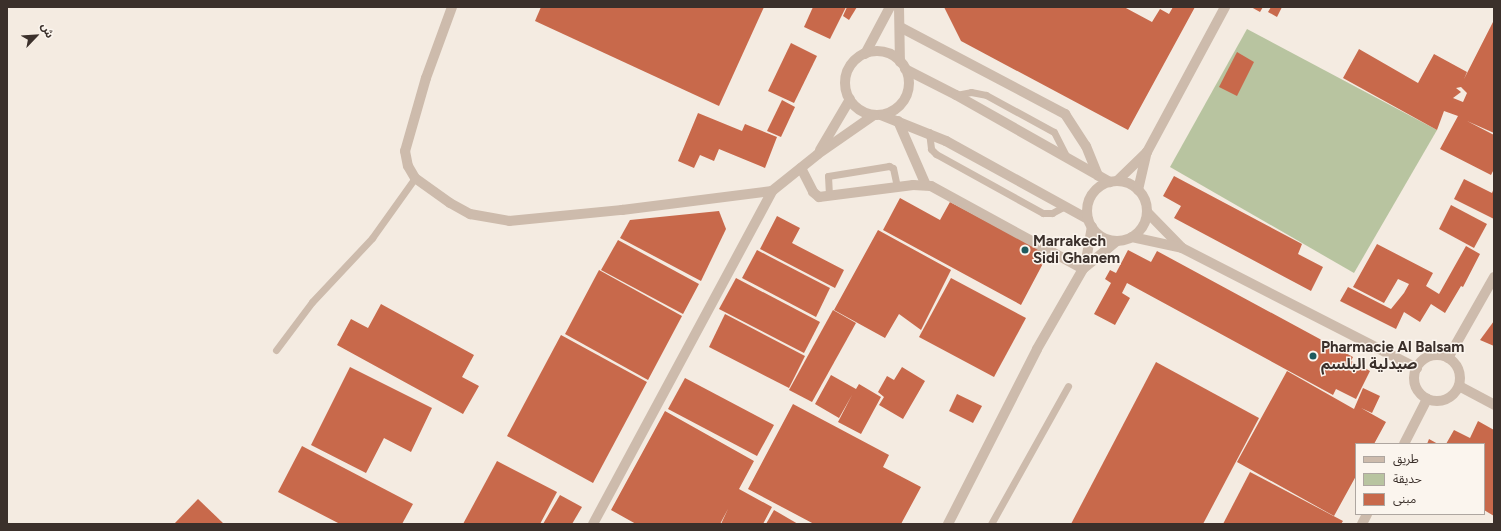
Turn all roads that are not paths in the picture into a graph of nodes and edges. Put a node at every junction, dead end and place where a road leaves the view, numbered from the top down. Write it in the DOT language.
graph roads {
  1 [pos="452,7"];
  2 [pos="890,7"];
  3 [pos="899,7"];
  4 [pos="1225,7"];
  5 [pos="900,27"];
  6 [pos="865,54"];
  7 [pos="902,66"];
  8 [pos="956,95"];
  9 [pos="850,99"];
  10 [pos="878,115"];
  11 [pos="898,121"];
  12 [pos="929,132"];
  13 [pos="1147,152"];
  14 [pos="818,154"];
  15 [pos="1069,160"];
  16 [pos="801,168"];
  17 [pos="1098,176"];
  18 [pos="415,178"];
  19 [pos="1113,182"];
  20 [pos="926,185"];
  21 [pos="897,187"];
  22 [pos="1138,190"];
  23 [pos="772,191"];
  24 [pos="829,195"];
  25 [pos="1065,206"];
  26 [pos="1147,212"];
  27 [pos="1090,223"];
  28 [pos="1132,237"];
  29 [pos="1118,241"];
  30 [pos="1182,248"];
  31 [pos="1084,268"];
  32 [pos="1494,278"];
  33 [pos="276,350"];
  34 [pos="1448,358"];
  35 [pos="1417,368"];
  36 [pos="1068,386"];
  37 [pos="1459,386"];
  38 [pos="1427,399"];
  39 [pos="1494,405"];
  40 [pos="1405,443"];
  41 [pos="1366,515"];
  42 [pos="593,524"];
  43 [pos="948,524"];
  44 [pos="990,524"];
  45 [pos="1362,524"];
  1 -- 18 [label="street"];
  2 -- 6 [label="street"];
  3 -- 5 [label="street"];
  4 -- 13 [label="street"];
  5 -- 7 [label="street"];
  5 -- 17 [label="street"];
  6 -- 7 [label="street"];
  6 -- 9 [label="street"];
  7 -- 8 [label="street"];
  7 -- 10 [label="street"];
  8 -- 15 [label="street"];
  8 -- 15 [label="lane"];
  9 -- 10 [label="street"];
  9 -- 14 [label="street"];
  10 -- 11 [label="street"];
  10 -- 14 [label="street"];
  11 -- 12 [label="street"];
  11 -- 20 [label="street"];
  12 -- 25 [label="street"];
  12 -- 25 [label="lane"];
  13 -- 19 [label="street"];
  13 -- 22 [label="street"];
  14 -- 16 [label="street"];
  15 -- 17 [label="street"];
  16 -- 23 [label="street"];
  16 -- 24 [label="street"];
  17 -- 19 [label="street"];
  18 -- 23 [label="street"];
  18 -- 33 [label="lane"];
  19 -- 22 [label="street"];
  19 -- 27 [label="street"];
  20 -- 21 [label="street"];
  20 -- 31 [label="street"];
  21 -- 24 [label="street"];
  21 -- 24 [label="lane"];
  22 -- 26 [label="street"];
  23 -- 42 [label="street"];
  25 -- 27 [label="street"];
  26 -- 28 [label="street"];
  26 -- 30 [label="street"];
  27 -- 29 [label="street"];
  27 -- 31 [label="street"];
  28 -- 29 [label="street"];
  28 -- 30 [label="street"];
  29 -- 31 [label="street"];
  30 -- 35 [label="street"];
  31 -- 43 [label="street"];
  32 -- 34 [label="street"];
  34 -- 35 [label="street"];
  34 -- 37 [label="street"];
  35 -- 38 [label="street"];
  36 -- 44 [label="lane"];
  37 -- 38 [label="street"];
  37 -- 39 [label="street"];
  38 -- 40 [label="street"];
  41 -- 45 [label="street"];
}
